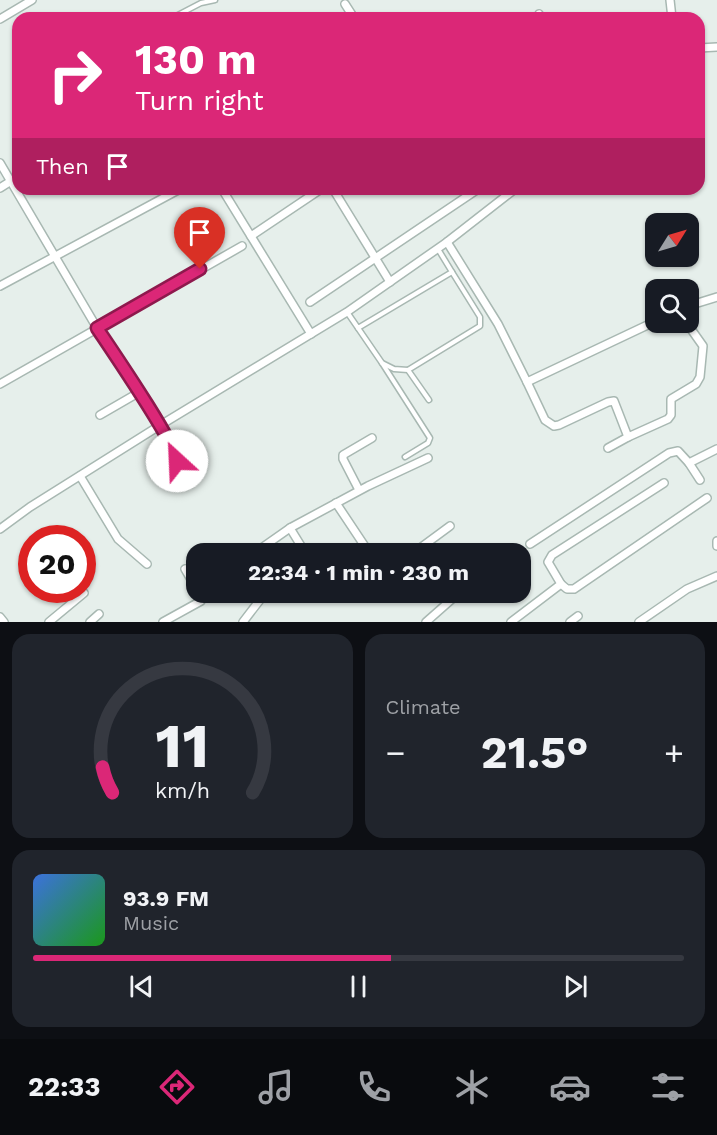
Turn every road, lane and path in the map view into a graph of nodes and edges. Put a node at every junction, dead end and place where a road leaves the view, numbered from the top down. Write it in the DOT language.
graph roads {
  1 [pos="32,0"];
  2 [pos="215,0"];
  3 [pos="345,4"];
  4 [pos="184,12"];
  5 [pos="350,12"];
  6 [pos="0,19"];
  7 [pos="0,163"];
  8 [pos="10,181"];
  9 [pos="12,184"];
  10 [pos="0,188"];
  11 [pos="18,195"];
  12 [pos="169,195"];
  13 [pos="226,195"];
  14 [pos="312,195"];
  15 [pos="337,195"];
  16 [pos="469,195"];
  17 [pos="508,195"];
  18 [pos="251,236"];
  19 [pos="447,242"];
  20 [pos="242,246"];
  21 [pos="437,249"];
  22 [pos="55,256"];
  23 [pos="376,259"];
  24 [pos="452,272"];
  25 [pos="390,282"];
  26 [pos="0,286"];
  27 [pos="717,297"];
  28 [pos="310,302"];
  29 [pos="699,303"];
  30 [pos="347,312"];
  31 [pos="645,326"];
  32 [pos="97,328"];
  33 [pos="358,328"];
  34 [pos="694,333"];
  35 [pos="311,334"];
  36 [pos="382,363"];
  37 [pos="408,370"];
  38 [pos="527,382"];
  39 [pos="0,384"];
  40 [pos="138,393"];
  41 [pos="429,400"];
  42 [pos="100,415"];
  43 [pos="159,426"];
  44 [pos="372,438"];
  45 [pos="628,438"];
  46 [pos="608,448"];
  47 [pos="717,449"];
  48 [pos="405,457"];
  49 [pos="428,458"];
  50 [pos="689,463"];
  51 [pos="158,475"];
  52 [pos="80,476"];
  53 [pos="700,480"];
  54 [pos="664,483"];
  55 [pos="359,490"];
  56 [pos="707,498"];
  57 [pos="336,502"];
  58 [pos="450,526"];
  59 [pos="290,528"];
  60 [pos="0,529"];
  61 [pos="717,541"];
  62 [pos="269,543"];
  63 [pos="299,543"];
  64 [pos="363,543"];
  65 [pos="427,543"];
  66 [pos="531,543"];
  67 [pos="717,546"];
  68 [pos="147,564"];
  69 [pos="717,576"];
  70 [pos="561,584"];
  71 [pos="72,603"];
  72 [pos="197,603"];
  73 [pos="258,603"];
  74 [pos="448,603"];
  75 [pos="99,614"];
  76 [pos="578,616"];
  77 [pos="0,617"];
  78 [pos="4,622"];
  79 [pos="49,622"];
  80 [pos="90,622"];
  81 [pos="163,622"];
  82 [pos="243,622"];
  83 [pos="426,622"];
  84 [pos="511,622"];
  85 [pos="570,622"];
  86 [pos="639,622"];
  1 -- 6 [label="street"];
  2 -- 4 [label="lane"];
  3 -- 5 [label="street"];
  7 -- 8 [label="street"];
  8 -- 9 [label="street"];
  8 -- 10 [label="street"];
  11 -- 22 [label="street"];
  12 -- 22 [label="street"];
  13 -- 18 [label="street"];
  14 -- 18 [label="street"];
  15 -- 23 [label="street"];
  16 -- 23 [label="street"];
  17 -- 19 [label="street"];
  18 -- 35 [label="street"];
  19 -- 21 [label="street"];
  19 -- 38 [label="street"];
  20 -- 32 [label="street"];
  21 -- 24 [label="lane"];
  21 -- 25 [label="street"];
  22 -- 26 [label="street"];
  22 -- 32 [label="street"];
  23 -- 25 [label="street"];
  23 -- 28 [label="street"];
  24 -- 33 [label="lane"];
  24 -- 37 [label="lane"];
  25 -- 30 [label="street"];
  27 -- 29 [label="street"];
  30 -- 33 [label="lane"];
  30 -- 35 [label="street"];
  31 -- 38 [label="street"];
  32 -- 39 [label="street"];
  32 -- 40 [label="street"];
  33 -- 36 [label="lane"];
  34 -- 45 [label="street"];
  35 -- 43 [label="street"];
  36 -- 37 [label="lane"];
  36 -- 48 [label="lane"];
  37 -- 41 [label="lane"];
  38 -- 45 [label="street"];
  40 -- 42 [label="street"];
  40 -- 43 [label="street"];
  43 -- 51 [label="lane"];
  43 -- 52 [label="street"];
  44 -- 55 [label="street"];
  45 -- 46 [label="street"];
  47 -- 50 [label="street"];
  49 -- 55 [label="street"];
  50 -- 53 [label="street"];
  50 -- 66 [label="street"];
  52 -- 60 [label="street"];
  52 -- 68 [label="street"];
  54 -- 70 [label="street"];
  55 -- 57 [label="street"];
  56 -- 70 [label="street"];
  57 -- 59 [label="street"];
  57 -- 64 [label="street"];
  58 -- 65 [label="street"];
  59 -- 62 [label="street"];
  59 -- 63 [label="street"];
  61 -- 67 [label="street"];
  69 -- 86 [label="street"];
  70 -- 84 [label="street"];
  71 -- 79 [label="street"];
  72 -- 81 [label="street"];
  73 -- 82 [label="street"];
  74 -- 83 [label="street"];
  75 -- 80 [label="street"];
  76 -- 85 [label="street"];
  77 -- 78 [label="street"];
}
